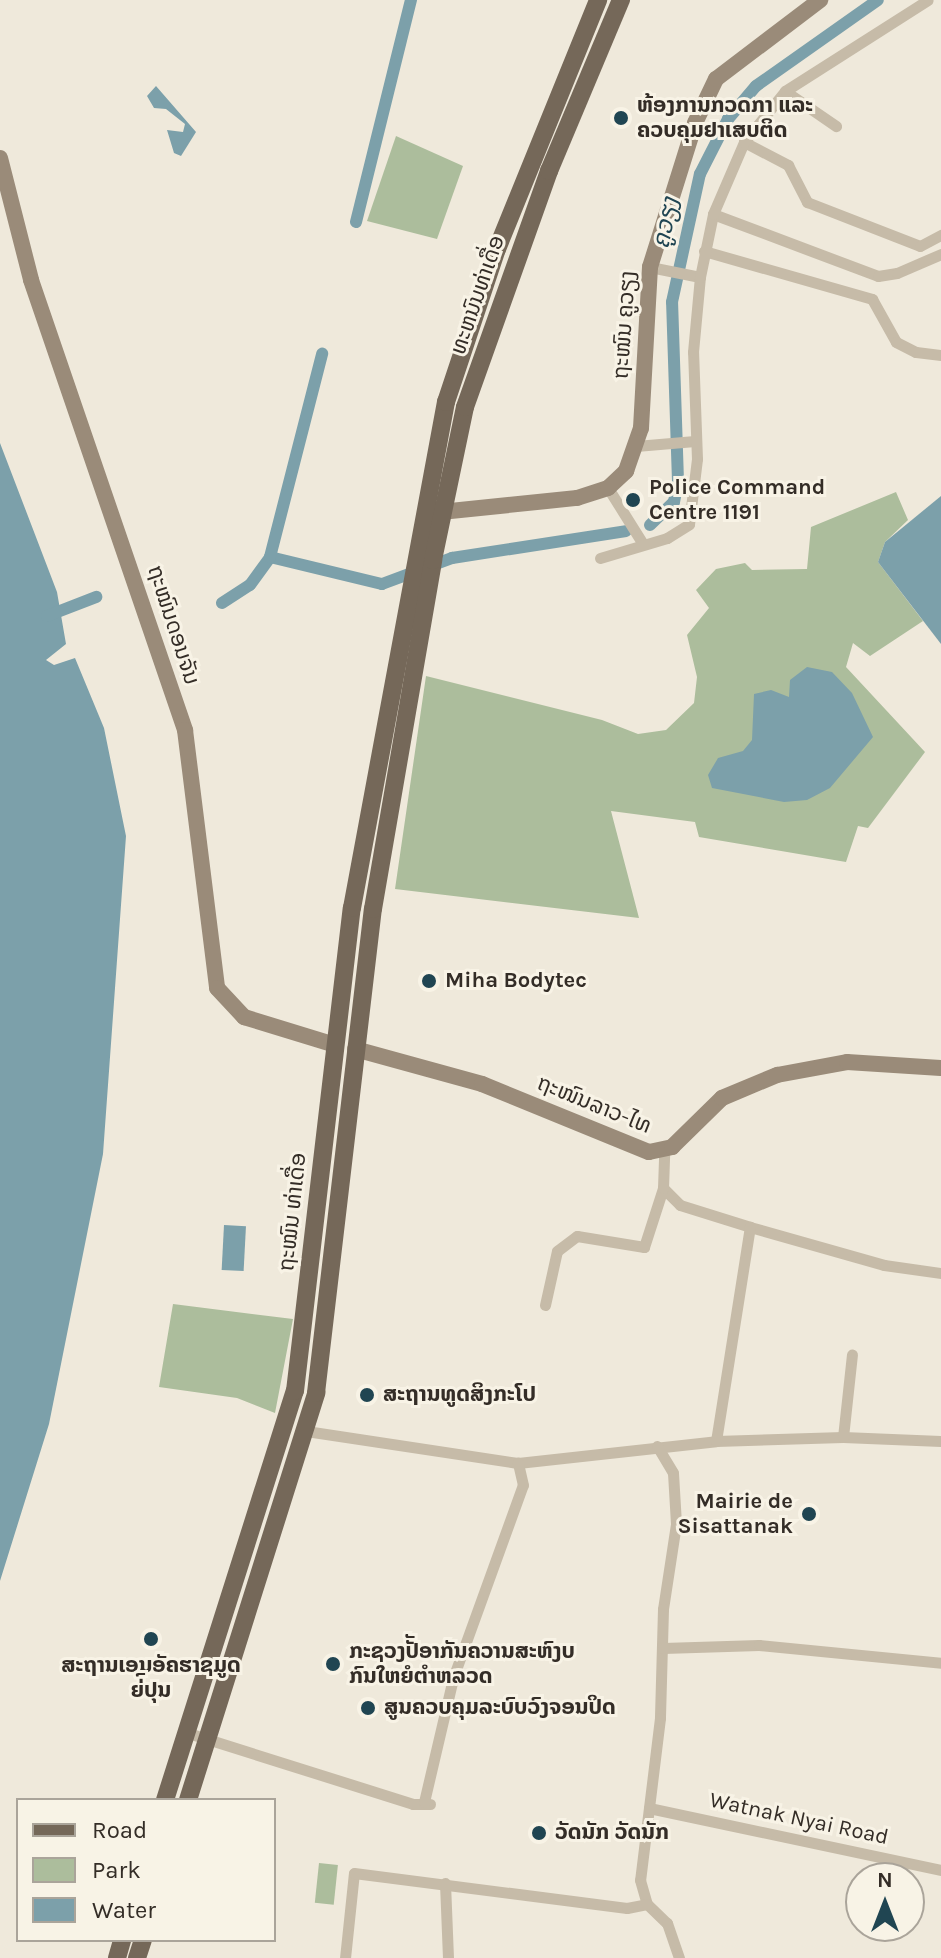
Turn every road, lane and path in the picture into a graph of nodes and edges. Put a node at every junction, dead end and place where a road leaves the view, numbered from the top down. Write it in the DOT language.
graph roads {
  1 [pos="598,0"];
  2 [pos="621,0"];
  3 [pos="820,0"];
  4 [pos="919,2"];
  5 [pos="785,91"];
  6 [pos="836,126"];
  7 [pos="744,142"];
  8 [pos="0,158"];
  9 [pos="713,214"];
  10 [pos="941,235"];
  11 [pos="704,251"];
  12 [pos="941,254"];
  13 [pos="657,269"];
  14 [pos="698,277"];
  15 [pos="941,355"];
  16 [pos="691,442"];
  17 [pos="642,445"];
  18 [pos="608,488"];
  19 [pos="422,511"];
  20 [pos="441,515"];
  21 [pos="643,544"];
  22 [pos="600,558"];
  23 [pos="404,613"];
  24 [pos="423,619"];
  25 [pos="335,1045"];
  26 [pos="355,1049"];
  27 [pos="941,1068"];
  28 [pos="664,1151"];
  29 [pos="663,1188"];
  30 [pos="750,1227"];
  31 [pos="941,1273"];
  32 [pos="545,1305"];
  33 [pos="852,1354"];
  34 [pos="286,1426"];
  35 [pos="306,1431"];
  36 [pos="843,1437"];
  37 [pos="716,1441"];
  38 [pos="941,1441"];
  39 [pos="657,1446"];
  40 [pos="518,1463"];
  41 [pos="250,1540"];
  42 [pos="270,1547"];
  43 [pos="663,1648"];
  44 [pos="941,1663"];
  45 [pos="188,1733"];
  46 [pos="209,1739"];
  47 [pos="166,1798"];
  48 [pos="189,1798"];
  49 [pos="649,1808"];
  50 [pos="941,1870"];
  51 [pos="445,1883"];
  52 [pos="647,1904"];
  53 [pos="345,1958"];
  54 [pos="448,1958"];
  55 [pos="679,1958"];
  1 -- 19 [label="main road, ທະຫນົນທ່າເດື່ອ"];
  2 -- 20 [label="main road, ທະຫນົນທ່າເດື່ອ"];
  3 -- 13 [label="street, ຖະໜົນ ຄູວຽງ"];
  4 -- 5 [label="street"];
  5 -- 6 [label="street"];
  5 -- 7 [label="street"];
  7 -- 9 [label="street"];
  7 -- 10 [label="street"];
  8 -- 25 [label="street, ຖະໝົນດອນຈັນ"];
  9 -- 11 [label="street"];
  9 -- 12 [label="street"];
  11 -- 14 [label="street"];
  11 -- 15 [label="street"];
  13 -- 14 [label="street"];
  13 -- 17 [label="street, ຖະໜົນ ຄູວຽງ"];
  14 -- 16 [label="street"];
  16 -- 17 [label="street"];
  16 -- 21 [label="street"];
  17 -- 18 [label="street, ຖະໜົນ ຄູວຽງ"];
  18 -- 20 [label="street"];
  18 -- 21 [label="street"];
  19 -- 20 [label="street"];
  19 -- 23 [label="main road, ທະຫນົນທ່າເດື່ອ"];
  20 -- 24 [label="main road, ທະຫນົນທ່າເດື່ອ"];
  21 -- 22 [label="street"];
  23 -- 25 [label="main road, ຖະໝົນ ທ່າເດື່ອ"];
  24 -- 26 [label="main road, ຖະໝົນ ທ່າເດື່ອ"];
  25 -- 26 [label="main road"];
  25 -- 34 [label="main road, ຖະໝົນ ທ່າເດື່ອ"];
  26 -- 28 [label="street, ຖະໜົນລາວ-ໄທ"];
  26 -- 35 [label="main road, ຖະໝົນ ທ່າເດື່ອ"];
  27 -- 28 [label="street, ຖະໜົນລາວ-ໄທ"];
  28 -- 29 [label="street"];
  29 -- 30 [label="street"];
  29 -- 32 [label="street"];
  30 -- 31 [label="street"];
  30 -- 37 [label="street"];
  33 -- 36 [label="street"];
  34 -- 35 [label="main road"];
  34 -- 41 [label="main road, ຖະໝົນ ທ່າເດື່ອ"];
  35 -- 40 [label="street"];
  35 -- 42 [label="main road, ຖະໝົນ ທ່າເດື່ອ"];
  36 -- 37 [label="street"];
  36 -- 38 [label="street"];
  37 -- 39 [label="street"];
  39 -- 40 [label="street"];
  39 -- 43 [label="street"];
  40 -- 46 [label="street"];
  41 -- 42 [label="main road"];
  41 -- 45 [label="main road, ຖະໝົນ ທ່າເດື່ອ"];
  42 -- 46 [label="main road, ຖະໝົນ ທ່າເດື່ອ"];
  43 -- 44 [label="street"];
  43 -- 49 [label="street"];
  45 -- 46 [label="street"];
  45 -- 47 [label="main road, ຖະໝົນ ທ່າເດື່ອ"];
  46 -- 48 [label="main road, ຖະໝົນ ທ່າເດື່ອ"];
  49 -- 50 [label="street, Watnak Nyai Road"];
  49 -- 52 [label="street"];
  51 -- 52 [label="street"];
  51 -- 53 [label="street"];
  51 -- 54 [label="street"];
  52 -- 55 [label="street"];
}
